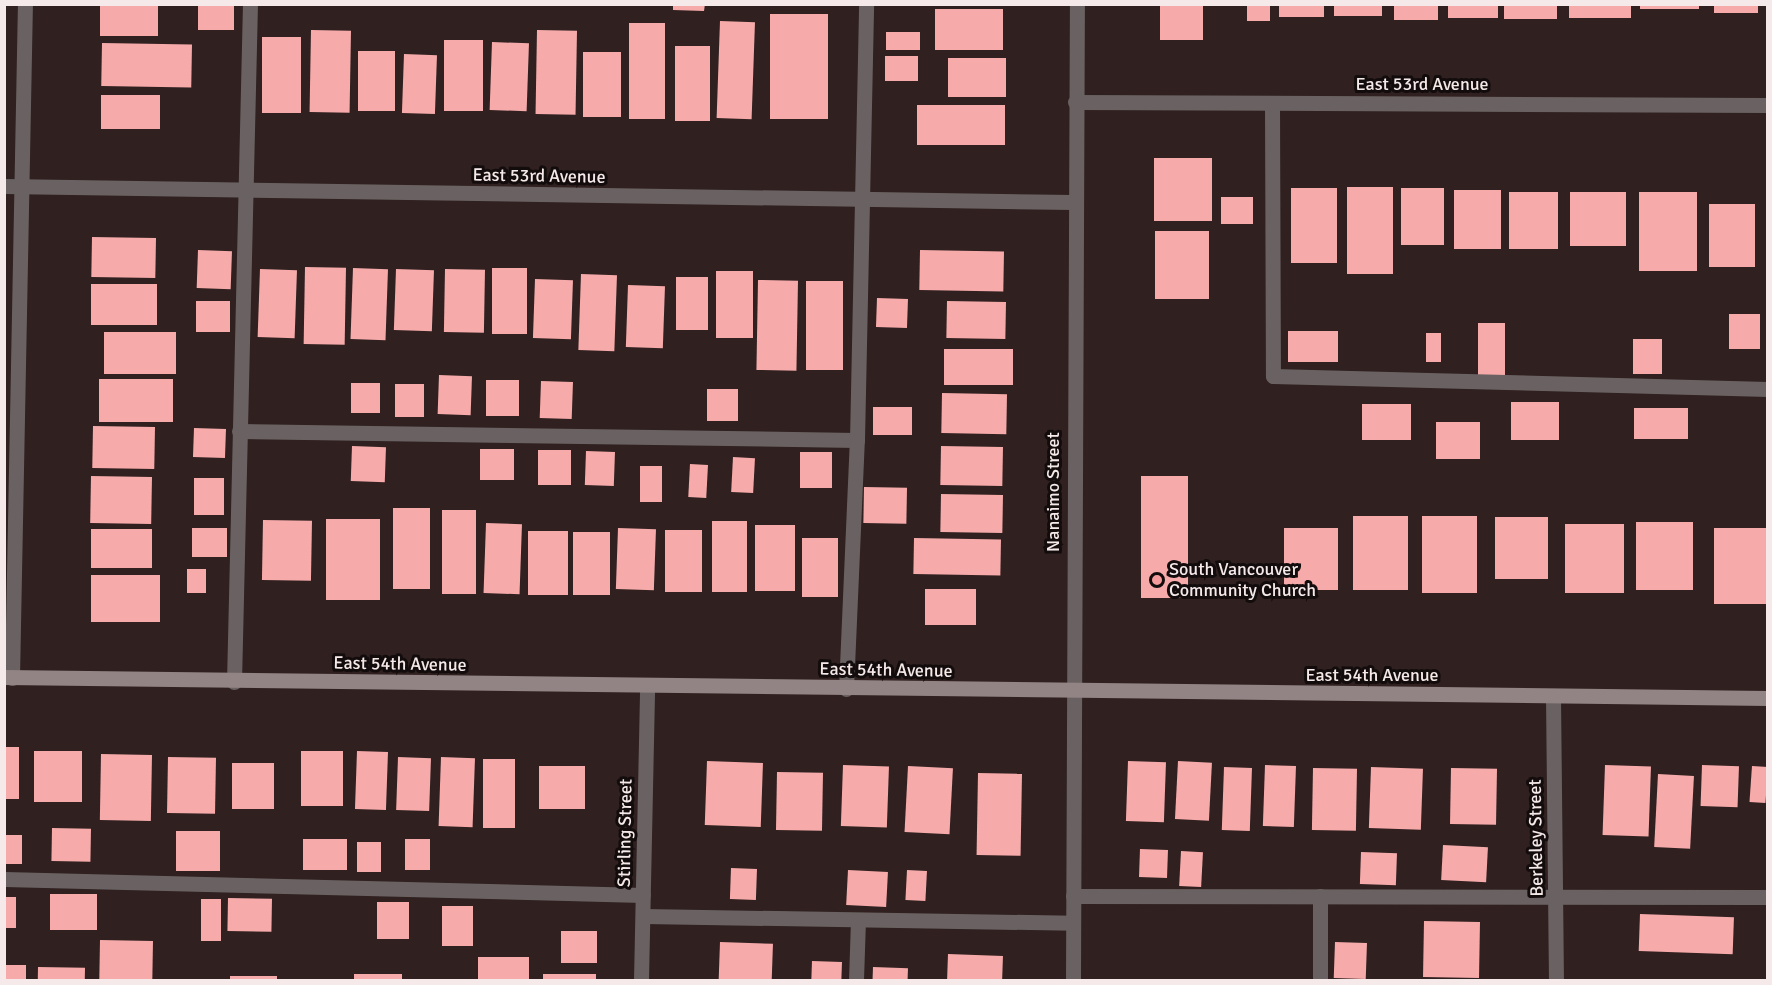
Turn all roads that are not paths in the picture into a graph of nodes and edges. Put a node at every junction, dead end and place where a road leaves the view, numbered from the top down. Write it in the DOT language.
graph roads {
  1 [pos="25,4"];
  2 [pos="250,4"];
  3 [pos="866,4"];
  4 [pos="1077,4"];
  5 [pos="1076,102"];
  6 [pos="1272,103"];
  7 [pos="1767,105"];
  8 [pos="4,186"];
  9 [pos="22,187"];
  10 [pos="244,192"];
  11 [pos="862,199"];
  12 [pos="1073,202"];
  13 [pos="1767,388"];
  14 [pos="239,431"];
  15 [pos="857,440"];
  16 [pos="8,677"];
  17 [pos="234,681"];
  18 [pos="647,687"];
  19 [pos="846,689"];
  20 [pos="1073,693"];
  21 [pos="1553,696"];
  22 [pos="1767,698"];
  23 [pos="4,879"];
  24 [pos="643,895"];
  25 [pos="1073,896"];
  26 [pos="1320,896"];
  27 [pos="1556,897"];
  28 [pos="1767,897"];
  29 [pos="643,916"];
  30 [pos="858,921"];
  31 [pos="1073,923"];
  32 [pos="641,981"];
  33 [pos="856,981"];
  34 [pos="1073,981"];
  35 [pos="1320,981"];
  36 [pos="1556,981"];
  1 -- 9 [label="street"];
  2 -- 10 [label="street"];
  3 -- 11 [label="street"];
  4 -- 5 [label="street, Nanaimo Street"];
  5 -- 6 [label="street, East 53rd Avenue"];
  5 -- 12 [label="street, Nanaimo Street"];
  6 -- 7 [label="street, East 53rd Avenue"];
  6 -- 13 [label="street"];
  8 -- 9 [label="street, East 53rd Avenue"];
  9 -- 10 [label="street, East 53rd Avenue"];
  9 -- 16 [label="street"];
  10 -- 11 [label="street, East 53rd Avenue"];
  10 -- 14 [label="street"];
  11 -- 12 [label="street, East 53rd Avenue"];
  11 -- 15 [label="street"];
  12 -- 20 [label="street, Nanaimo Street"];
  14 -- 15 [label="street"];
  14 -- 17 [label="street"];
  15 -- 19 [label="street"];
  16 -- 17 [label="street, East 54th Avenue"];
  17 -- 18 [label="street, East 54th Avenue"];
  18 -- 19 [label="street, East 54th Avenue"];
  18 -- 24 [label="street, Stirling Street"];
  19 -- 20 [label="street, East 54th Avenue"];
  20 -- 21 [label="street, East 54th Avenue"];
  20 -- 25 [label="street, Nanaimo Street"];
  21 -- 22 [label="street, East 54th Avenue"];
  21 -- 27 [label="street, Berkeley Street"];
  23 -- 24 [label="street"];
  24 -- 29 [label="street, Stirling Street"];
  25 -- 26 [label="street"];
  25 -- 31 [label="street, Nanaimo Street"];
  26 -- 27 [label="street"];
  26 -- 35 [label="street"];
  27 -- 28 [label="street"];
  27 -- 36 [label="street, Berkeley Street"];
  29 -- 30 [label="street"];
  29 -- 32 [label="street, Stirling Street"];
  30 -- 31 [label="street"];
  30 -- 33 [label="street"];
  31 -- 34 [label="street, Nanaimo Street"];
}
